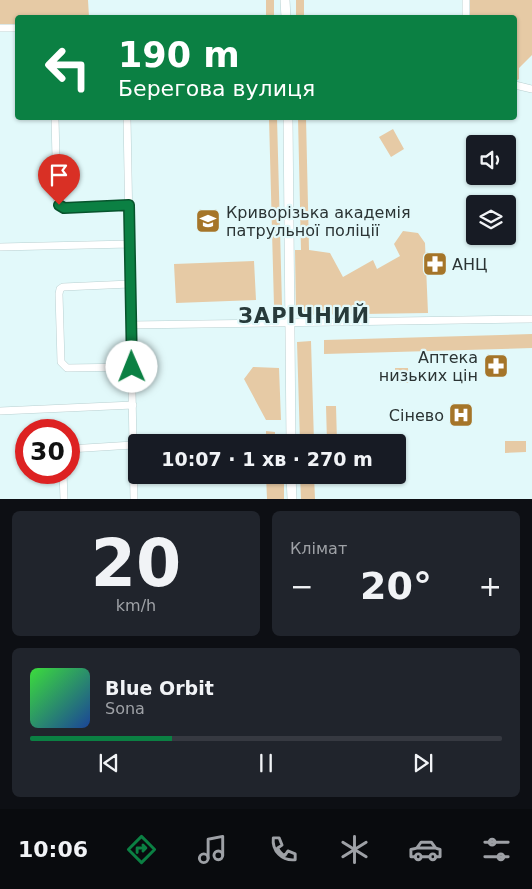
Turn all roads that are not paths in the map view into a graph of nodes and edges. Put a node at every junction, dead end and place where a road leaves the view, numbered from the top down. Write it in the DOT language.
graph roads {
  1 [pos="285,0"];
  2 [pos="466,0"];
  3 [pos="286,15"];
  4 [pos="466,15"];
  5 [pos="0,28"];
  6 [pos="15,28"];
  7 [pos="517,85"];
  8 [pos="532,89"];
  9 [pos="55,120"];
  10 [pos="127,120"];
  11 [pos="288,120"];
  12 [pos="129,205"];
  13 [pos="130,244"];
  14 [pos="0,247"];
  15 [pos="130,284"];
  16 [pos="532,319"];
  17 [pos="291,324"];
  18 [pos="131,325"];
  19 [pos="132,367"];
  20 [pos="133,406"];
  21 [pos="0,411"];
  22 [pos="133,434"];
  23 [pos="291,434"];
  24 [pos="128,445"];
  25 [pos="80,448"];
  26 [pos="63,484"];
  27 [pos="134,484"];
  28 [pos="291,484"];
  29 [pos="64,499"];
  30 [pos="134,499"];
  31 [pos="292,499"];
  1 -- 3 [label="main road"];
  2 -- 4 [label="street"];
  5 -- 6 [label="street"];
  7 -- 8 [label="street"];
  9 -- 12 [label="street"];
  10 -- 12 [label="street"];
  11 -- 17 [label="main road"];
  12 -- 13 [label="street"];
  13 -- 14 [label="street"];
  13 -- 15 [label="street"];
  15 -- 18 [label="street"];
  15 -- 19 [label="street"];
  16 -- 17 [label="street"];
  17 -- 18 [label="street"];
  17 -- 23 [label="main road"];
  18 -- 19 [label="street"];
  19 -- 20 [label="street"];
  20 -- 21 [label="street"];
  20 -- 22 [label="street"];
  24 -- 25 [label="street"];
  26 -- 29 [label="street"];
  27 -- 30 [label="street"];
  28 -- 31 [label="main road"];
}
